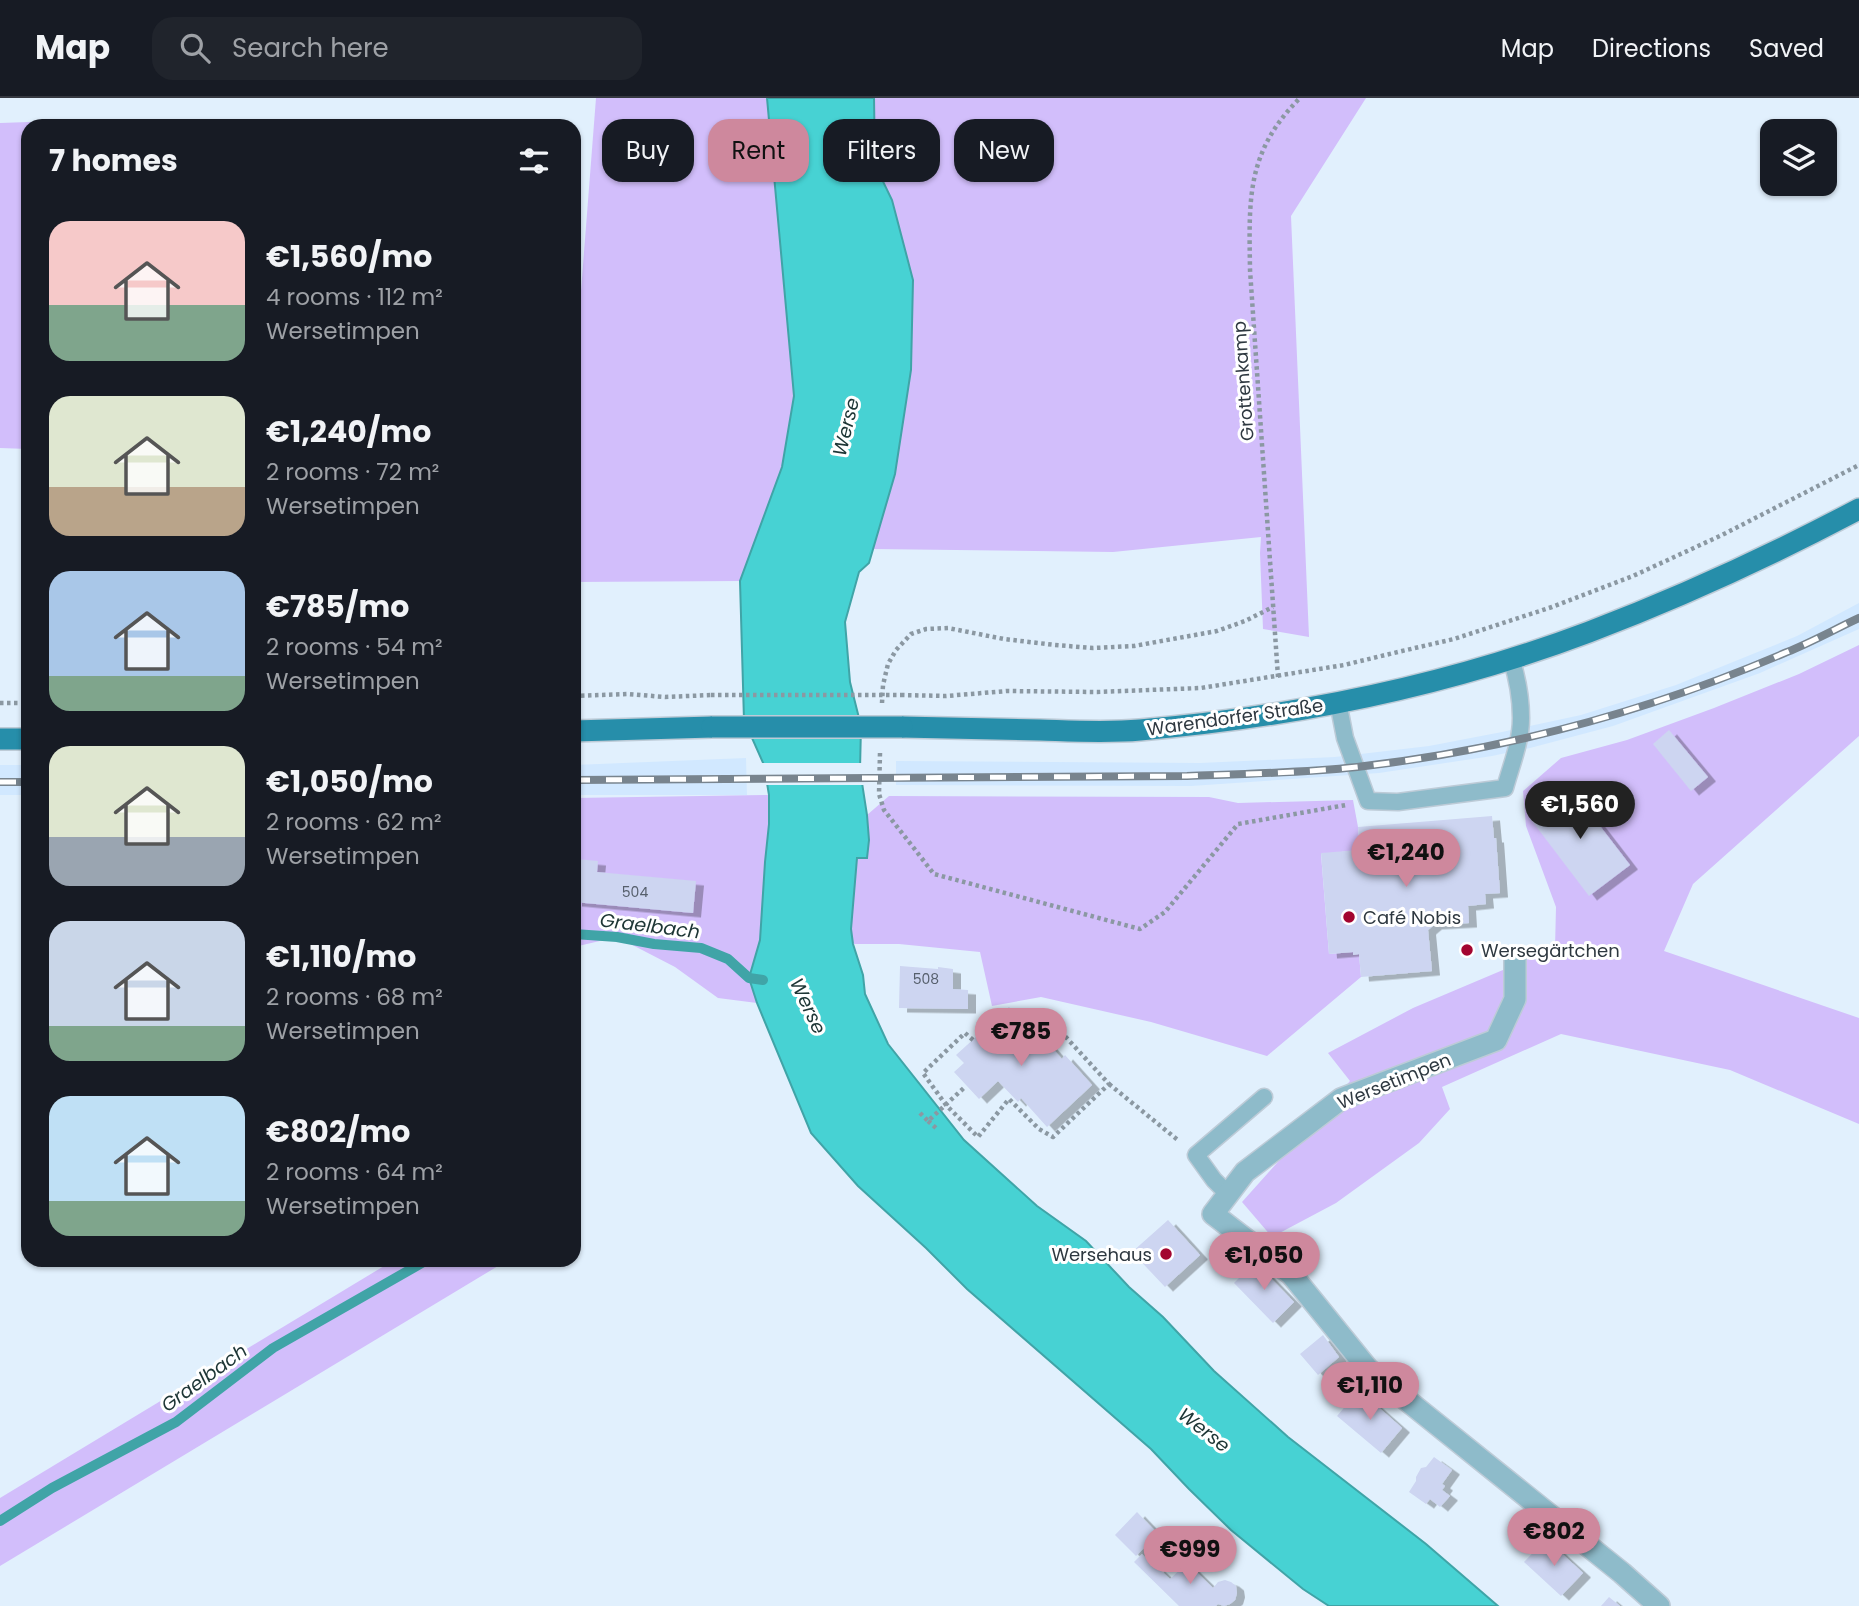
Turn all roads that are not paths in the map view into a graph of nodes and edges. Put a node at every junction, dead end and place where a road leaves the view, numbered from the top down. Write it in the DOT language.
graph roads {
  1 [pos="1859,509"];
  2 [pos="1511,658"];
  3 [pos="1338,702"];
  4 [pos="581,731"];
  5 [pos="0,739"];
  6 [pos="21,739"];
  7 [pos="1515,959"];
  8 [pos="1264,1097"];
  9 [pos="1228,1194"];
  10 [pos="1659,1606"];
  1 -- 2 [label="main road, Warendorfer Straße"];
  2 -- 3 [label="main road, Warendorfer Straße"];
  2 -- 3 [label="lane"];
  3 -- 4 [label="main road, Warendorfer Straße, bridge"];
  5 -- 6 [label="main road"];
  7 -- 9 [label="street, Wersetimpen"];
  8 -- 9 [label="lane"];
  9 -- 10 [label="street, Wersetimpen"];
}
